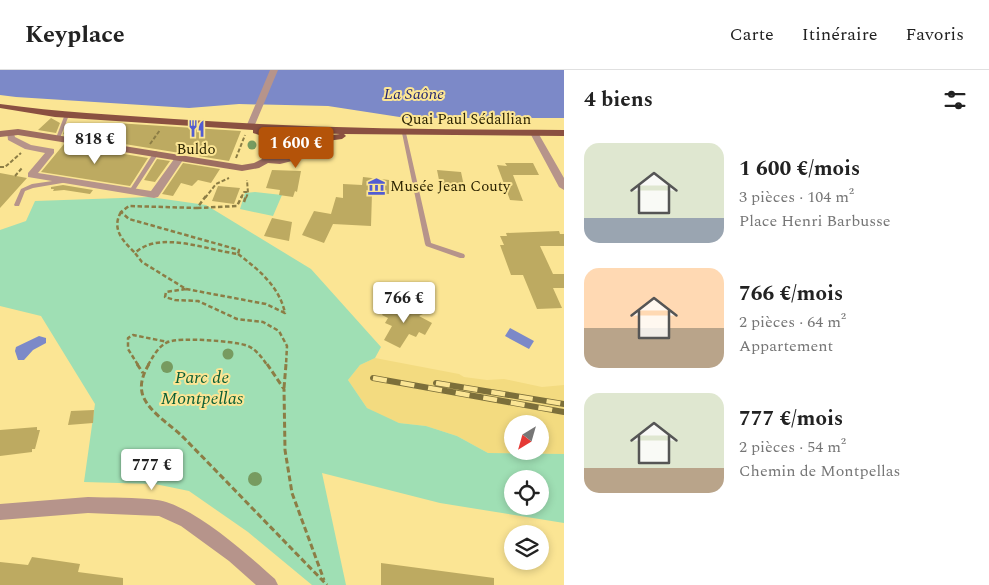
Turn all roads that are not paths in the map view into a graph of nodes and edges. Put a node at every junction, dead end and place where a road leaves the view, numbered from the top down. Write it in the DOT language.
graph roads {
  1 [pos="274,70"];
  2 [pos="0,106"];
  3 [pos="67,115"];
  4 [pos="248,126"];
  5 [pos="281,128"];
  6 [pos="314,130"];
  7 [pos="368,132"];
  8 [pos="5,133"];
  9 [pos="404,133"];
  10 [pos="534,133"];
  11 [pos="564,133"];
  12 [pos="271,137"];
  13 [pos="58,138"];
  14 [pos="314,140"];
  15 [pos="156,153"];
  16 [pos="180,157"];
  17 [pos="267,160"];
  18 [pos="66,181"];
  19 [pos="564,187"];
  20 [pos="131,192"];
  21 [pos="16,205"];
  22 [pos="462,256"];
  23 [pos="0,512"];
  24 [pos="269,585"];
  1 -- 4 [label="street"];
  2 -- 3 [label="main road"];
  3 -- 4 [label="main road"];
  3 -- 13 [label="lane"];
  4 -- 5 [label="main road, Quai Paul Sédallian"];
  4 -- 12 [label="main road, Quai Paul Sédallian"];
  5 -- 6 [label="main road, Quai Paul Sédallian"];
  5 -- 12 [label="main road"];
  6 -- 7 [label="main road, Quai Paul Sédallian"];
  6 -- 14 [label="street"];
  7 -- 9 [label="main road, Quai Paul Sédallian"];
  7 -- 14 [label="main road, Quai Paul Sédallian"];
  8 -- 13 [label="street"];
  8 -- 18 [label="street"];
  9 -- 10 [label="main road, Quai Paul Sédallian"];
  9 -- 22 [label="lane"];
  10 -- 11 [label="main road, Quai Paul Sédallian"];
  10 -- 19 [label="street"];
  12 -- 14 [label="main road, Quai Paul Sédallian"];
  12 -- 17 [label="street"];
  13 -- 15 [label="street"];
  14 -- 17 [label="street"];
  15 -- 16 [label="street"];
  15 -- 20 [label="lane"];
  16 -- 17 [label="street"];
  16 -- 20 [label="street"];
  18 -- 20 [label="street"];
  18 -- 21 [label="lane"];
  23 -- 24 [label="street"];
}
